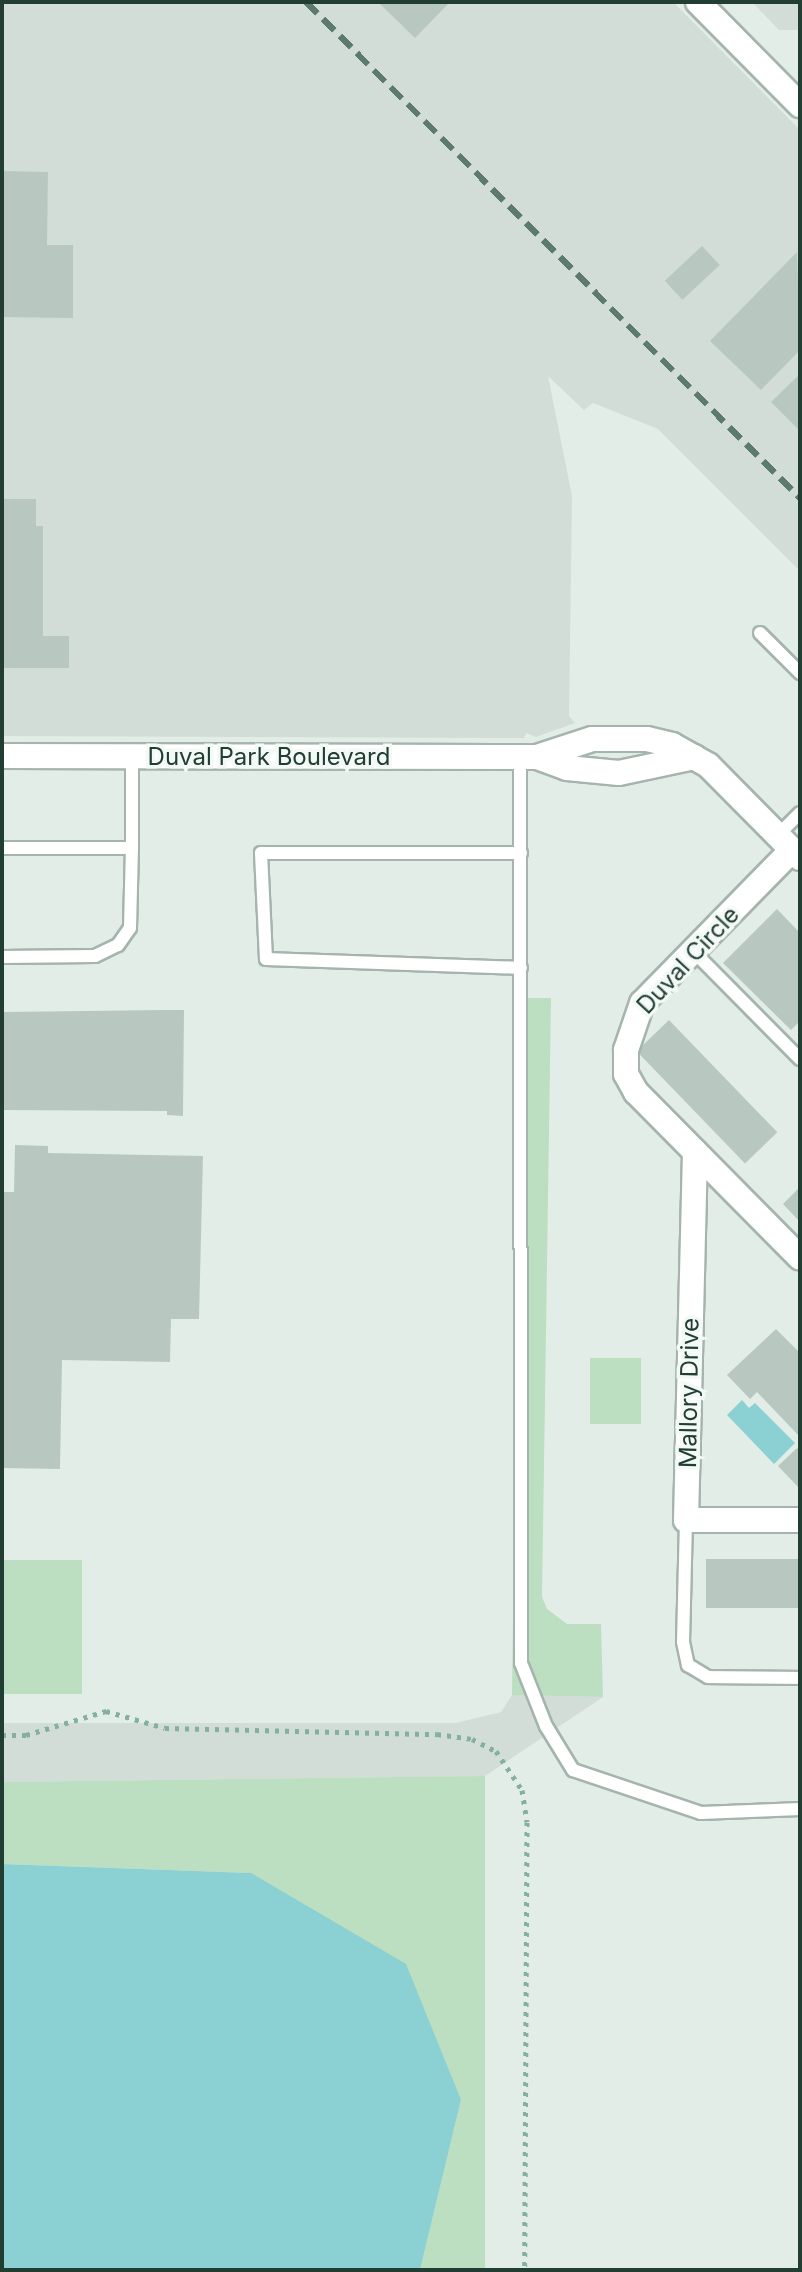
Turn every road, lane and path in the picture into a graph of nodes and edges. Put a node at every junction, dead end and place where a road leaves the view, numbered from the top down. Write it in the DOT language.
graph roads {
  1 [pos="698,2"];
  2 [pos="800,105"];
  3 [pos="760,633"];
  4 [pos="800,673"];
  5 [pos="2,756"];
  6 [pos="132,756"];
  7 [pos="529,757"];
  8 [pos="701,761"];
  9 [pos="800,813"];
  10 [pos="2,848"];
  11 [pos="132,848"];
  12 [pos="790,848"];
  13 [pos="521,853"];
  14 [pos="693,951"];
  15 [pos="2,957"];
  16 [pos="521,968"];
  17 [pos="800,1059"];
  18 [pos="695,1152"];
  19 [pos="800,1258"];
  20 [pos="686,1520"];
  21 [pos="800,1520"];
  22 [pos="800,1678"];
  23 [pos="2,1735"];
  24 [pos="800,1809"];
  25 [pos="525,2270"];
  1 -- 2 [label="street"];
  3 -- 4 [label="lane"];
  5 -- 6 [label="street, Duval Park Boulevard"];
  6 -- 7 [label="street, Duval Park Boulevard"];
  6 -- 11 [label="lane"];
  7 -- 8 [label="street, Duval Park Boulevard"];
  7 -- 8 [label="street, Duval Park Boulevard"];
  7 -- 13 [label="lane"];
  8 -- 12 [label="street"];
  9 -- 12 [label="lane"];
  10 -- 11 [label="lane"];
  11 -- 15 [label="lane"];
  12 -- 14 [label="street, Duval Circle"];
  13 -- 16 [label="lane"];
  13 -- 16 [label="lane"];
  14 -- 17 [label="lane"];
  14 -- 18 [label="street, Duval Circle"];
  16 -- 24 [label="lane"];
  18 -- 19 [label="street, Duval Circle"];
  18 -- 20 [label="street, Mallory Drive"];
  20 -- 21 [label="street"];
  20 -- 22 [label="lane"];
  23 -- 25 [label="path"];
}
